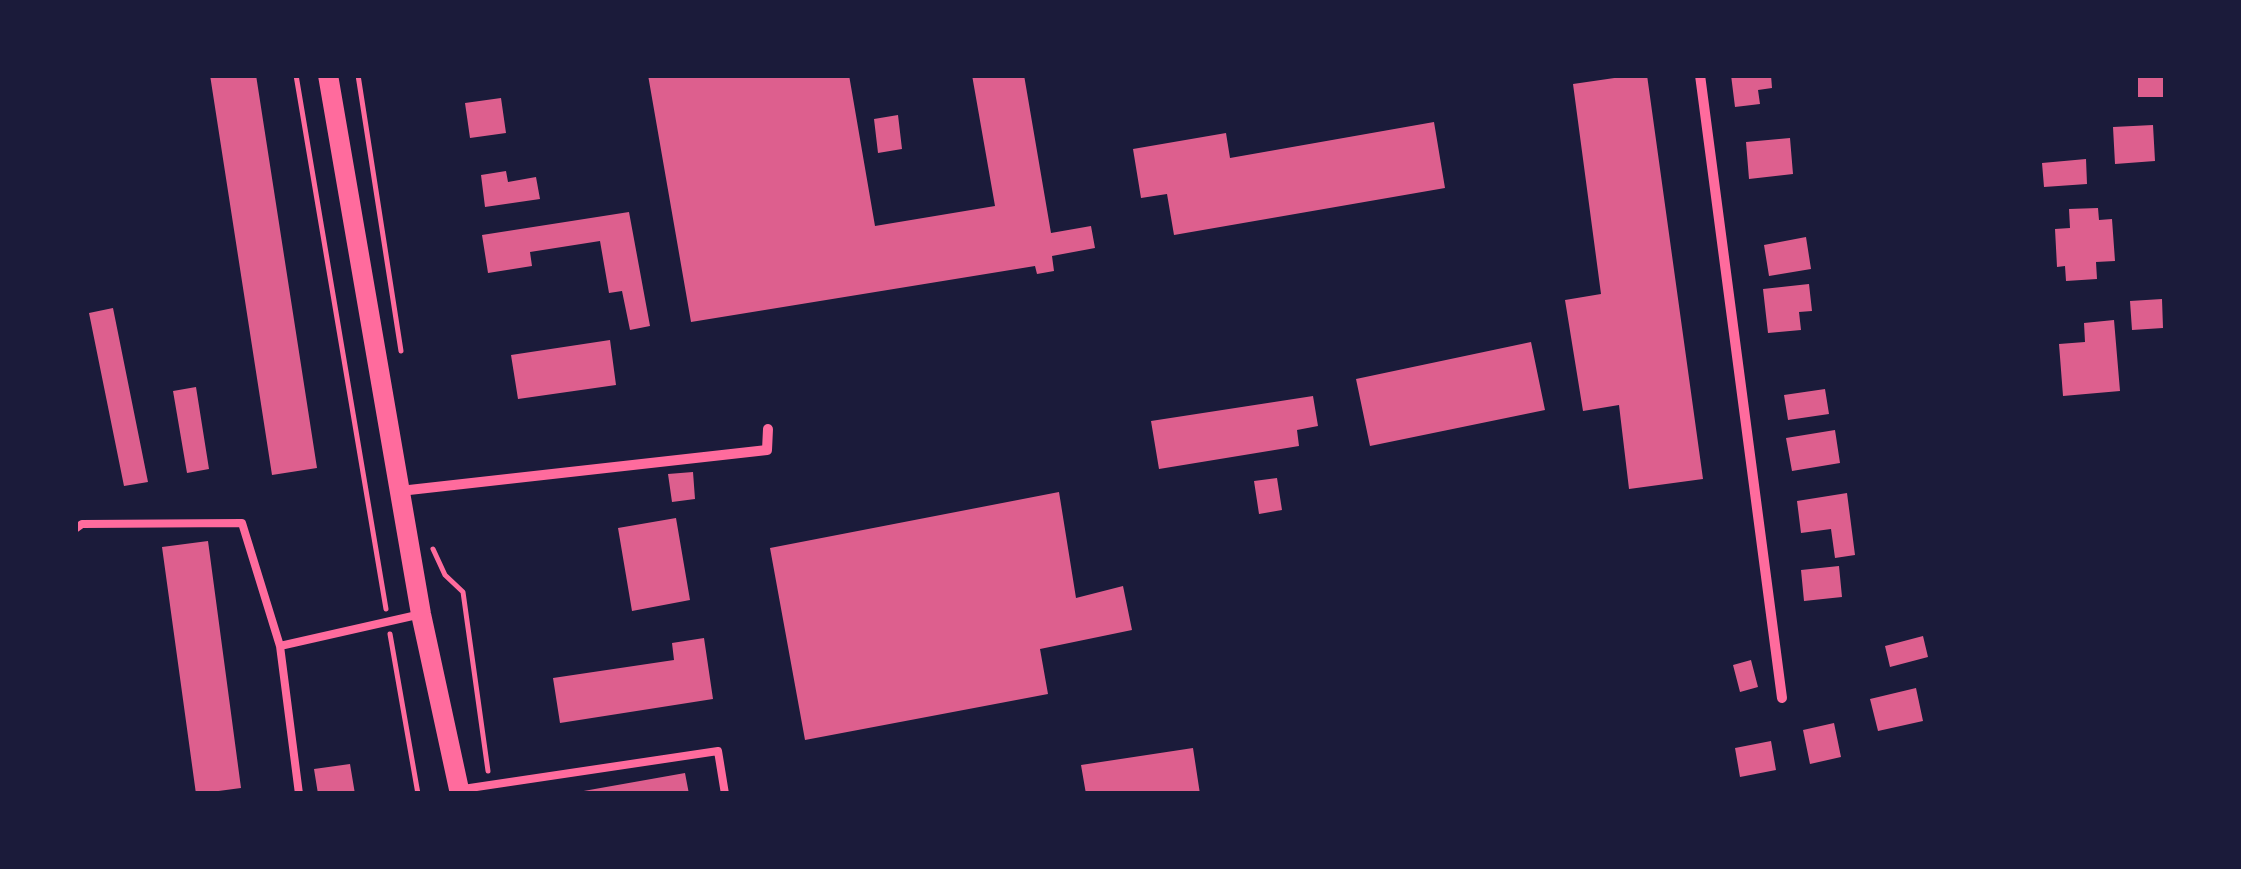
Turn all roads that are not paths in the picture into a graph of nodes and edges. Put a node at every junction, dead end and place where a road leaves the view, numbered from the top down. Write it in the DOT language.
graph roads {
  1 [pos="328,75"];
  2 [pos="1700,75"];
  3 [pos="768,429"];
  4 [pos="400,491"];
  5 [pos="75,528"];
  6 [pos="421,614"];
  7 [pos="280,646"];
  8 [pos="1782,698"];
  9 [pos="459,792"];
  10 [pos="299,794"];
  11 [pos="725,794"];
  1 -- 4 [label="main road"];
  2 -- 8 [label="street"];
  3 -- 4 [label="street"];
  4 -- 6 [label="main road"];
  5 -- 7 [label="lane"];
  6 -- 7 [label="lane"];
  6 -- 9 [label="main road"];
  7 -- 10 [label="lane"];
  9 -- 11 [label="lane"];
}
